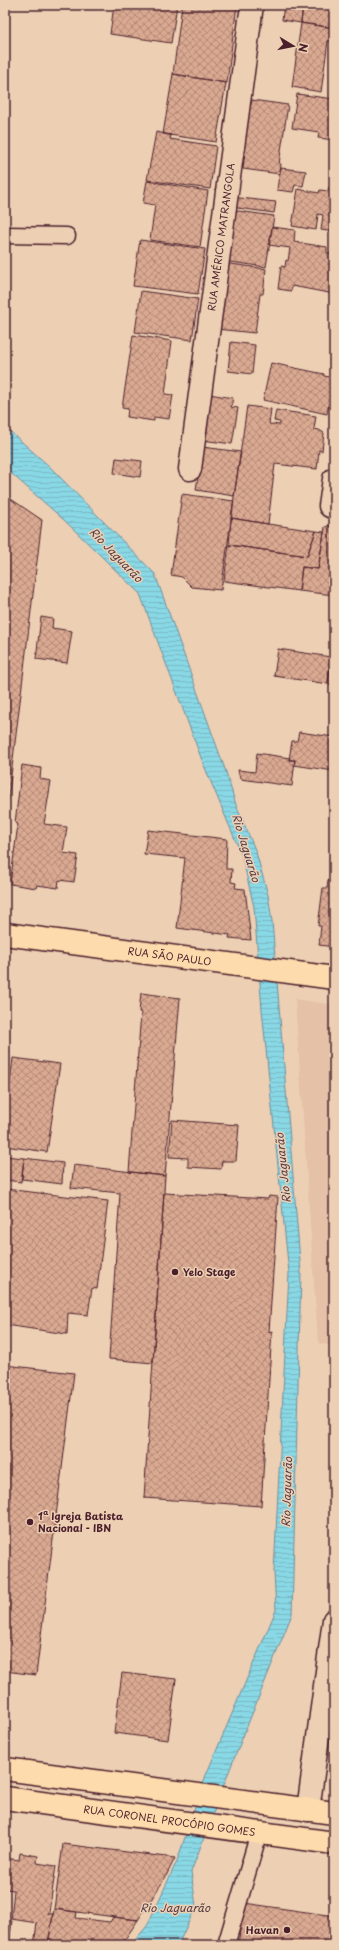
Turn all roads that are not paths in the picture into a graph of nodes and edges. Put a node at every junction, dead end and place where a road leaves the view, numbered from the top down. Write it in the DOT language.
graph roads {
  1 [pos="252,5"];
  2 [pos="5,235"];
  3 [pos="67,236"];
  4 [pos="190,469"];
  5 [pos="334,479"];
  6 [pos="334,507"];
  7 [pos="5,934"];
  8 [pos="334,978"];
  9 [pos="334,1620"];
  10 [pos="5,1769"];
  11 [pos="5,1798"];
  12 [pos="308,1810"];
  13 [pos="334,1813"];
  14 [pos="259,1833"];
  15 [pos="334,1843"];
  16 [pos="226,1945"];
  1 -- 4 [label="street, RUA AMÉRICO MATRANGOLA"];
  2 -- 3 [label="lane"];
  5 -- 6 [label="street"];
  7 -- 8 [label="main road, RUA SÃO PAULO"];
  9 -- 12 [label="street"];
  10 -- 12 [label="main road"];
  11 -- 14 [label="main road, RUA CORONEL PROCÓPIO GOMES"];
  12 -- 13 [label="main road"];
  14 -- 15 [label="main road, RUA CORONEL PROCÓPIO GOMES"];
  14 -- 16 [label="lane"];
}
